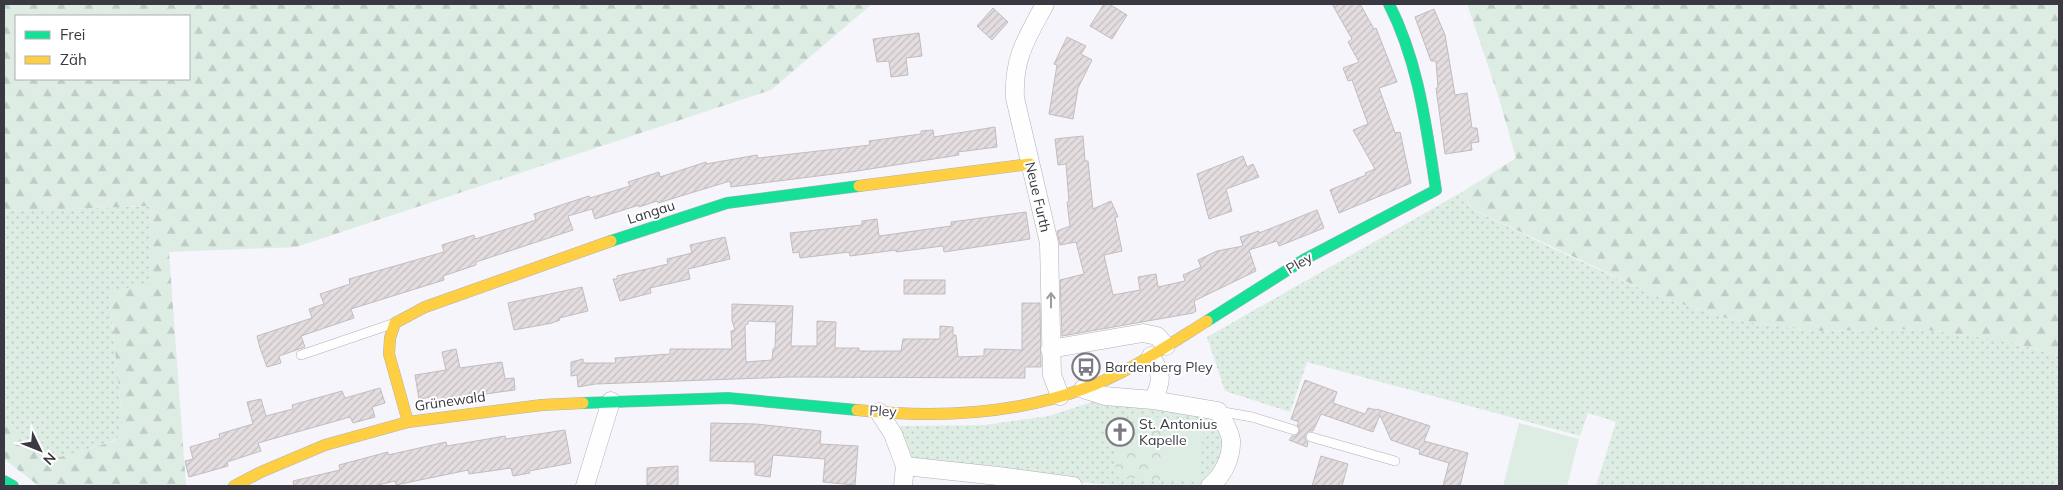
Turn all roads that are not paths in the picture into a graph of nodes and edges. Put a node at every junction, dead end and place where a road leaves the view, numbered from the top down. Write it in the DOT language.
graph roads {
  1 [pos="1045,4"];
  2 [pos="1389,4"];
  3 [pos="1030,164"];
  4 [pos="395,323"];
  5 [pos="1166,346"];
  6 [pos="1050,349"];
  7 [pos="300,355"];
  8 [pos="1151,356"];
  9 [pos="1083,389"];
  10 [pos="1060,396"];
  11 [pos="682,399"];
  12 [pos="1152,400"];
  13 [pos="611,402"];
  14 [pos="1218,411"];
  15 [pos="879,412"];
  16 [pos="408,422"];
  17 [pos="1294,430"];
  18 [pos="1311,436"];
  19 [pos="1395,461"];
  20 [pos="905,466"];
  21 [pos="4,481"];
  22 [pos="13,486"];
  23 [pos="234,486"];
  24 [pos="585,486"];
  25 [pos="903,486"];
  26 [pos="1072,486"];
  27 [pos="1210,486"];
  1 -- 3 [label="street, Neue Furth"];
  2 -- 5 [label="street, Pley"];
  3 -- 4 [label="street, Langau"];
  6 -- 3 [label="street, Neue Furth, one-way"];
  4 -- 7 [label="lane"];
  4 -- 16 [label="street"];
  5 -- 6 [label="street"];
  5 -- 8 [label="street, Pley"];
  6 -- 10 [label="street, Neue Furth"];
  8 -- 9 [label="street, Pley"];
  8 -- 12 [label="street"];
  9 -- 10 [label="street, Pley"];
  9 -- 12 [label="street"];
  10 -- 15 [label="street, Pley"];
  11 -- 13 [label="street, Grünewald"];
  11 -- 15 [label="street, Pley"];
  12 -- 14 [label="street"];
  13 -- 16 [label="street, Grünewald"];
  13 -- 24 [label="street"];
  14 -- 17 [label="lane"];
  14 -- 27 [label="street"];
  15 -- 20 [label="street"];
  16 -- 23 [label="street, Grünewald"];
  18 -- 19 [label="lane"];
  20 -- 25 [label="street"];
  20 -- 26 [label="street"];
  21 -- 22 [label="street"];
}
